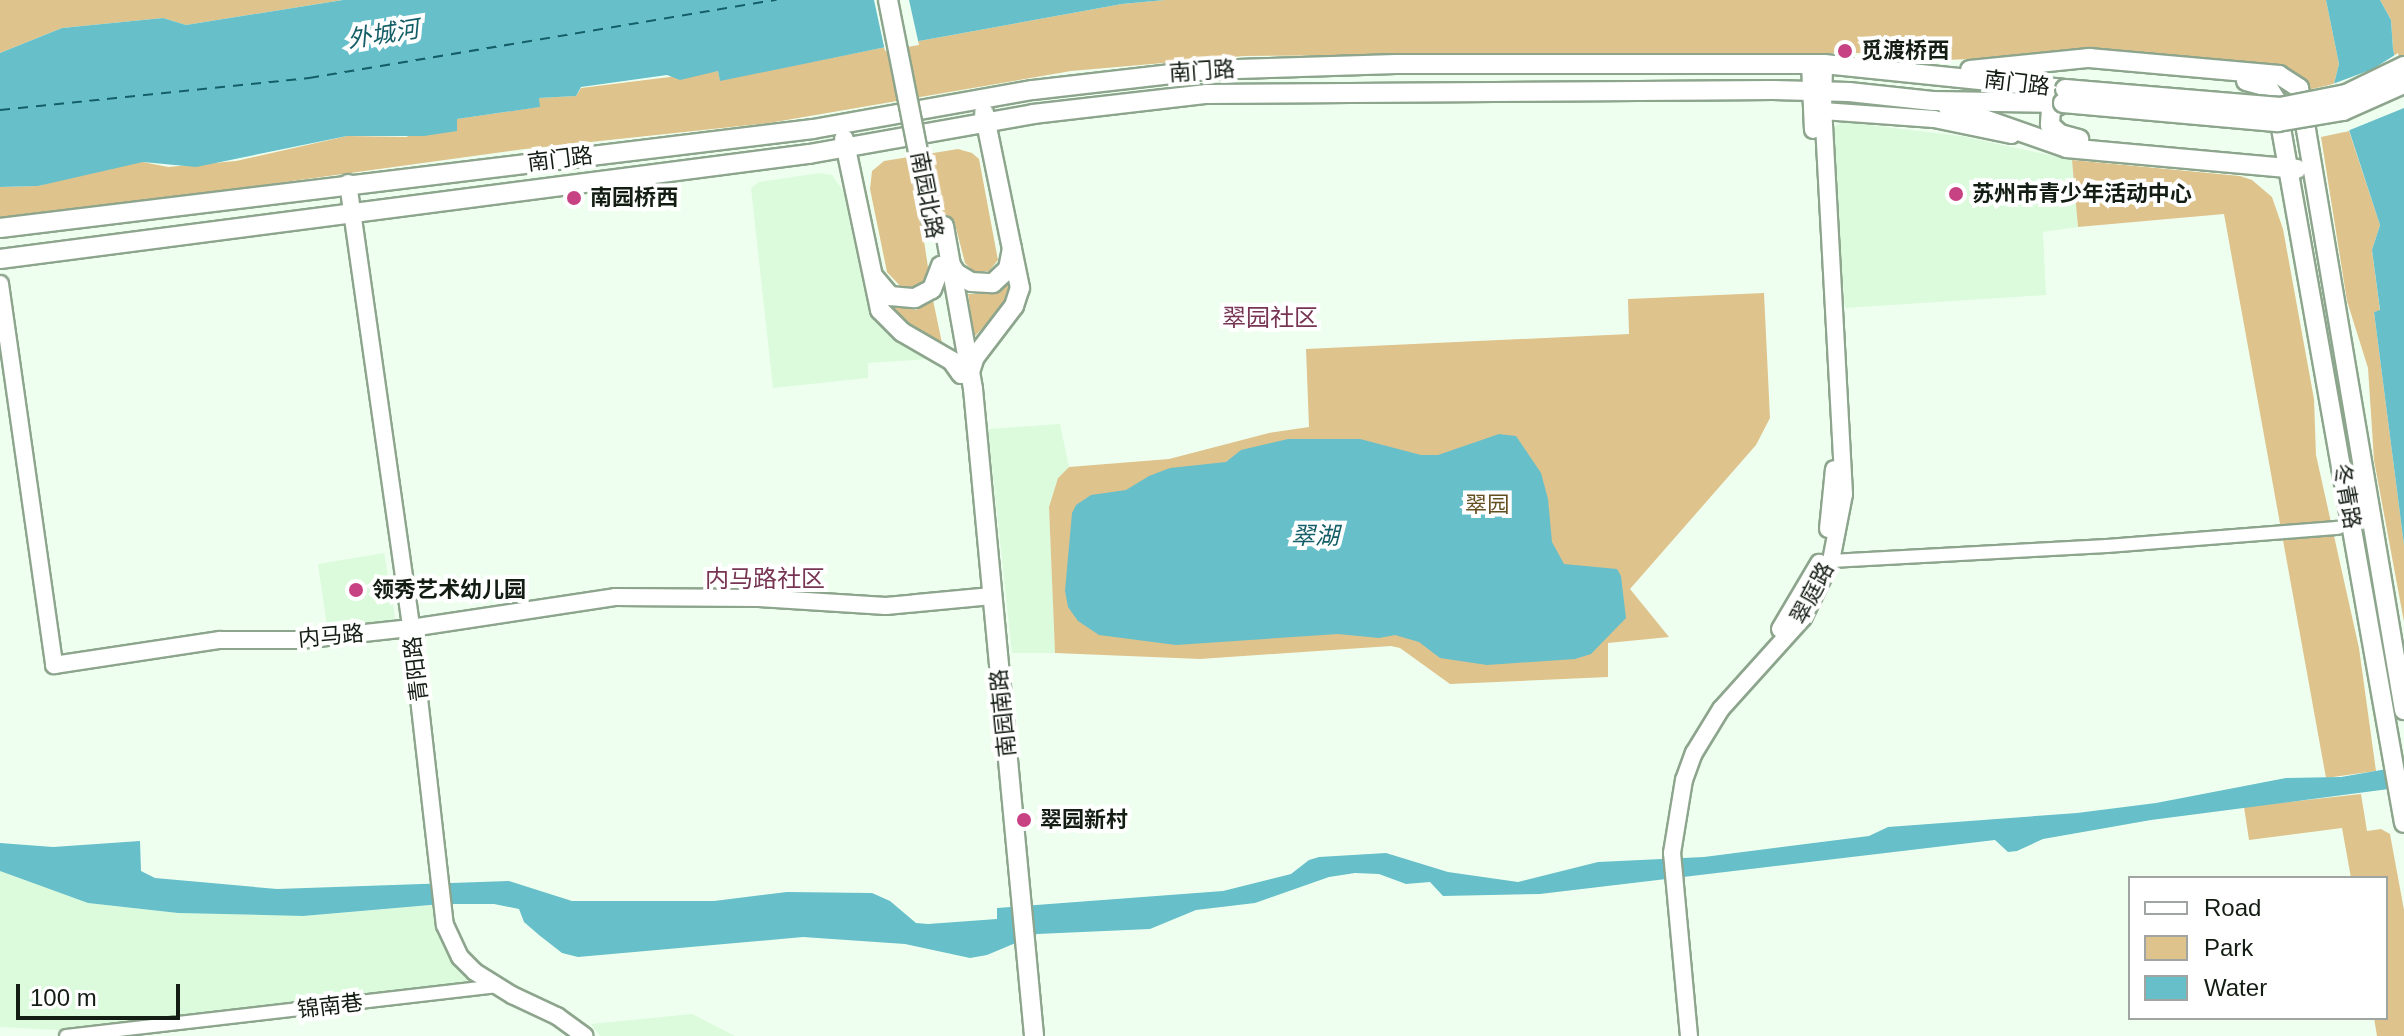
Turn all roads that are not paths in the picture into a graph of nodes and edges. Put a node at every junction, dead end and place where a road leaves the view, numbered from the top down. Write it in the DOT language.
graph roads {
  1 [pos="888,0"];
  2 [pos="899,0"];
  3 [pos="1817,64"];
  4 [pos="2404,66"];
  5 [pos="1939,73"];
  6 [pos="2404,84"];
  7 [pos="1817,92"];
  8 [pos="2064,96"];
  9 [pos="981,99"];
  10 [pos="1933,101"];
  11 [pos="1823,111"];
  12 [pos="986,123"];
  13 [pos="842,125"];
  14 [pos="2047,144"];
  15 [pos="846,148"];
  16 [pos="2288,164"];
  17 [pos="2314,165"];
  18 [pos="348,183"];
  19 [pos="352,211"];
  20 [pos="939,227"];
  21 [pos="0,228"];
  22 [pos="1012,241"];
  23 [pos="0,259"];
  24 [pos="946,266"];
  25 [pos="869,267"];
  26 [pos="0,284"];
  27 [pos="966,381"];
  28 [pos="2338,528"];
  29 [pos="1831,561"];
  30 [pos="987,597"];
  31 [pos="411,628"];
  32 [pos="2404,710"];
  33 [pos="2404,823"];
  34 [pos="1667,854"];
  35 [pos="1668,886"];
  36 [pos="1020,948"];
  37 [pos="498,986"];
  38 [pos="66,1036"];
  39 [pos="585,1036"];
  40 [pos="1023,1036"];
  41 [pos="1034,1036"];
  42 [pos="1679,1036"];
  43 [pos="1689,1036"];
  1 -- 20 [label="main road, 南园北路, bridge"];
  2 -- 20 [label="main road, 南园北路"];
  3 -- 5 [label="main road, 南门路"];
  3 -- 7 [label="street, 翠庭路"];
  3 -- 9 [label="main road, 南门路"];
  4 -- 8 [label="main road, 南门路, bridge"];
  5 -- 8 [label="main road, 南门路"];
  5 -- 17 [label="main road, 冬青路"];
  6 -- 8 [label="main road, 南门路, bridge"];
  7 -- 10 [label="main road, 南门路"];
  7 -- 11 [label="street, 翠庭路"];
  7 -- 12 [label="main road, 南门路"];
  7 -- 34 [label="street, 翠庭路"];
  8 -- 10 [label="main road, 南门路"];
  8 -- 16 [label="main road"];
  8 -- 16 [label="main road, 冬青路"];
  9 -- 12 [label="main road"];
  9 -- 13 [label="main road, 南门路"];
  10 -- 14 [label="main road"];
  11 -- 14 [label="street"];
  11 -- 29 [label="street, 翠庭路"];
  12 -- 15 [label="main road, 南门路"];
  12 -- 22 [label="main road"];
  13 -- 15 [label="main road"];
  13 -- 18 [label="main road, 南门路"];
  14 -- 16 [label="main road"];
  15 -- 19 [label="main road, 南门路"];
  15 -- 25 [label="main road"];
  16 -- 17 [label="main road"];
  16 -- 33 [label="main road, 冬青路"];
  17 -- 32 [label="main road, 冬青路"];
  18 -- 19 [label="street, 青阳路"];
  18 -- 21 [label="main road, 南门路"];
  19 -- 23 [label="main road, 南门路"];
  19 -- 31 [label="street, 青阳路"];
  20 -- 24 [label="main road, 南园北路"];
  22 -- 24 [label="main road"];
  22 -- 27 [label="main road"];
  24 -- 25 [label="main road"];
  24 -- 27 [label="main road, 南园北路"];
  25 -- 27 [label="main road"];
  26 -- 31 [label="street, 内马路"];
  27 -- 30 [label="main road, 南园南路"];
  28 -- 29 [label="street"];
  29 -- 34 [label="street, 翠庭路"];
  30 -- 31 [label="street, 内马路"];
  30 -- 36 [label="main road, 南园南路"];
  31 -- 37 [label="street, 青阳路"];
  34 -- 35 [label="street, 翠庭路"];
  35 -- 42 [label="street, 翠庭路"];
  35 -- 43 [label="street, 翠庭路"];
  36 -- 40 [label="main road, 南园南路"];
  36 -- 41 [label="main road, 南园南路"];
  37 -- 38 [label="street, 锦南巷"];
  37 -- 39 [label="street, 青阳路"];
}
